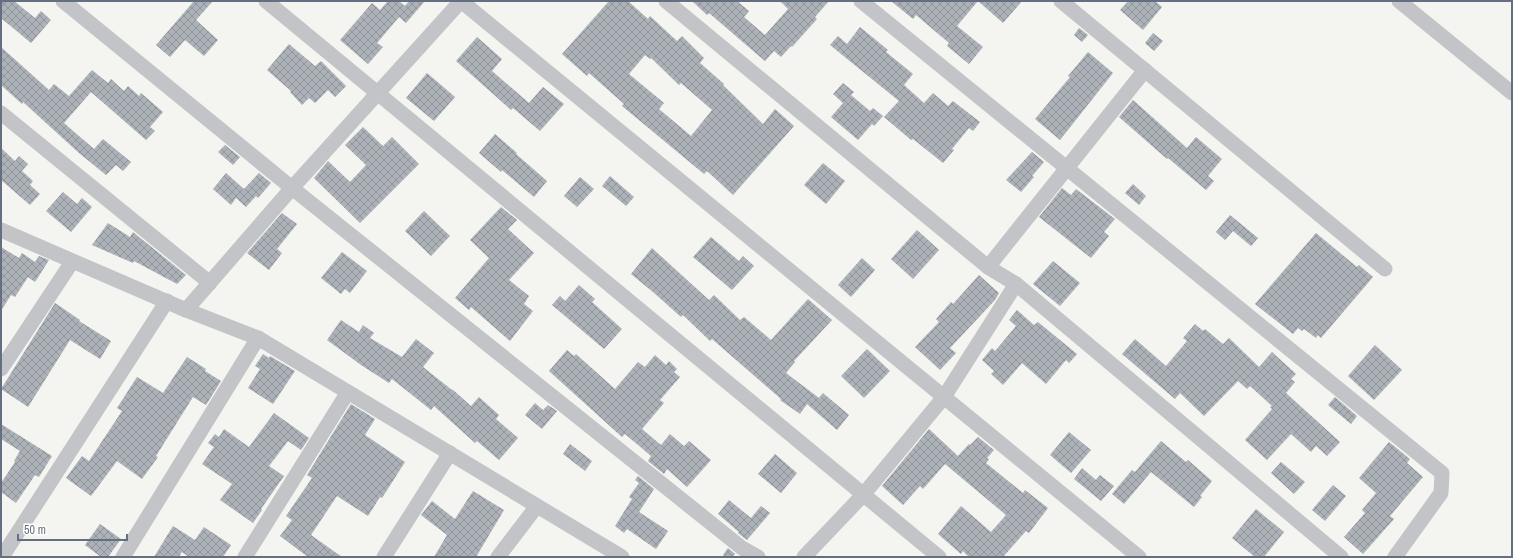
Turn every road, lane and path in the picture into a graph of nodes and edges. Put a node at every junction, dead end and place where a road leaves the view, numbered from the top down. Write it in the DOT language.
graph roads {
  1 [pos="64,1"];
  2 [pos="266,1"];
  3 [pos="461,1"];
  4 [pos="666,1"];
  5 [pos="861,1"];
  6 [pos="1061,1"];
  7 [pos="1399,1"];
  8 [pos="1145,70"];
  9 [pos="377,92"];
  10 [pos="1512,93"];
  11 [pos="1,113"];
  12 [pos="1066,168"];
  13 [pos="292,188"];
  14 [pos="1,230"];
  15 [pos="72,262"];
  16 [pos="988,266"];
  17 [pos="1385,269"];
  18 [pos="210,283"];
  19 [pos="1016,284"];
  20 [pos="167,301"];
  21 [pos="186,310"];
  22 [pos="258,338"];
  23 [pos="1,369"];
  24 [pos="348,392"];
  25 [pos="944,397"];
  26 [pos="450,453"];
  27 [pos="863,495"];
  28 [pos="537,506"];
  29 [pos="2,557"];
  30 [pos="124,557"];
  31 [pos="245,557"];
  32 [pos="384,557"];
  33 [pos="498,557"];
  34 [pos="622,557"];
  35 [pos="758,557"];
  36 [pos="804,557"];
  37 [pos="939,557"];
  38 [pos="1139,557"];
  39 [pos="1341,557"];
  40 [pos="1395,557"];
  1 -- 13 [label="street"];
  2 -- 9 [label="street"];
  3 -- 9 [label="street"];
  3 -- 25 [label="street"];
  4 -- 16 [label="street"];
  5 -- 12 [label="street"];
  6 -- 8 [label="street"];
  7 -- 10 [label="street"];
  8 -- 12 [label="street"];
  8 -- 17 [label="street"];
  9 -- 13 [label="street"];
  9 -- 27 [label="street"];
  11 -- 18 [label="street"];
  12 -- 16 [label="street"];
  12 -- 40 [label="street"];
  13 -- 18 [label="street"];
  13 -- 35 [label="street"];
  14 -- 15 [label="street"];
  15 -- 20 [label="street"];
  15 -- 23 [label="street"];
  16 -- 19 [label="street"];
  18 -- 21 [label="street"];
  19 -- 25 [label="street"];
  19 -- 39 [label="street"];
  20 -- 21 [label="street"];
  20 -- 29 [label="street"];
  21 -- 22 [label="street"];
  22 -- 24 [label="street"];
  22 -- 30 [label="street"];
  24 -- 26 [label="street"];
  24 -- 31 [label="street"];
  25 -- 27 [label="street"];
  25 -- 38 [label="street"];
  26 -- 28 [label="street"];
  26 -- 32 [label="street"];
  27 -- 36 [label="street"];
  27 -- 37 [label="street"];
  28 -- 33 [label="street"];
  28 -- 34 [label="street"];
}
